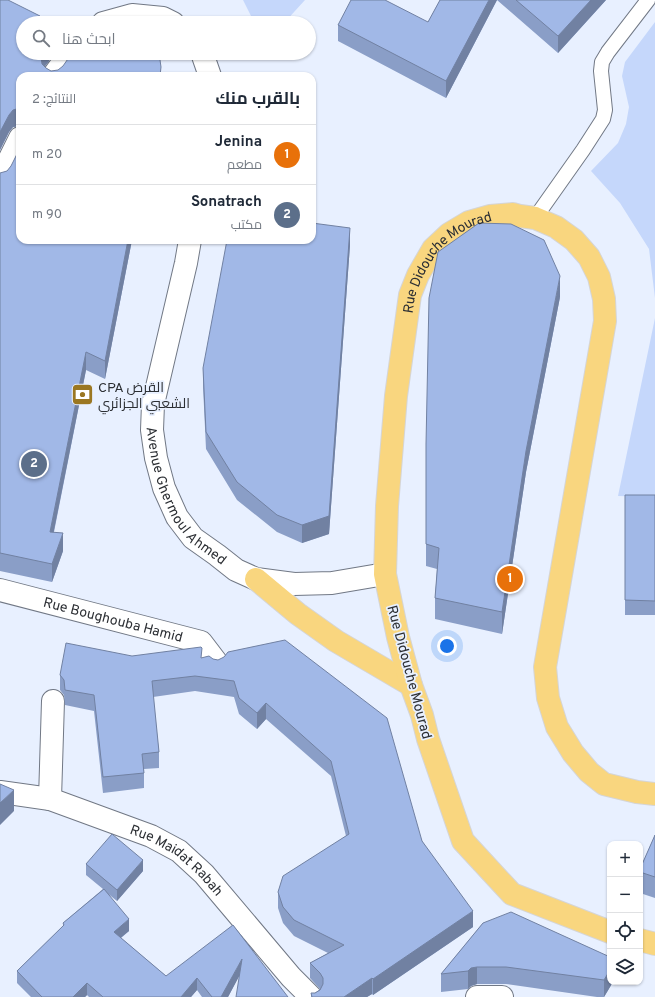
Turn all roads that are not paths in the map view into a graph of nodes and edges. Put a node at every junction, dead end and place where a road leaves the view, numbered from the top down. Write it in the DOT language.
graph roads {
  1 [pos="648,0"];
  2 [pos="128,16"];
  3 [pos="142,16"];
  4 [pos="65,60"];
  5 [pos="204,60"];
  6 [pos="56,72"];
  7 [pos="209,72"];
  8 [pos="16,146"];
  9 [pos="0,178"];
  10 [pos="535,218"];
  11 [pos="189,244"];
  12 [pos="385,574"];
  13 [pos="256,579"];
  14 [pos="0,590"];
  15 [pos="217,663"];
  16 [pos="411,685"];
  17 [pos="53,701"];
  18 [pos="0,792"];
  19 [pos="655,794"];
  20 [pos="50,799"];
  21 [pos="607,931"];
  22 [pos="643,941"];
  23 [pos="655,944"];
  24 [pos="311,997"];
  25 [pos="477,997"];
  26 [pos="502,997"];
  1 -- 10 [label="lane"];
  2 -- 3 [label="street"];
  4 -- 6 [label="street"];
  5 -- 7 [label="street"];
  8 -- 9 [label="street"];
  10 -- 12 [label="main road, Rue Didouche Mourad"];
  10 -- 19 [label="main road, Rue Didouche Mourad"];
  11 -- 13 [label="street, Avenue Ghermoul Ahmed"];
  12 -- 13 [label="street, Avenue Ghermoul Ahmed"];
  12 -- 16 [label="main road, Rue Didouche Mourad"];
  13 -- 16 [label="main road"];
  14 -- 15 [label="street, Rue Boughouba Hamid"];
  16 -- 21 [label="main road, Rue Didouche Mourad"];
  17 -- 20 [label="street"];
  18 -- 20 [label="street, Rue Maidat Rabah"];
  20 -- 24 [label="street, Rue Maidat Rabah"];
  22 -- 23 [label="main road"];
  25 -- 26 [label="street"];
}
